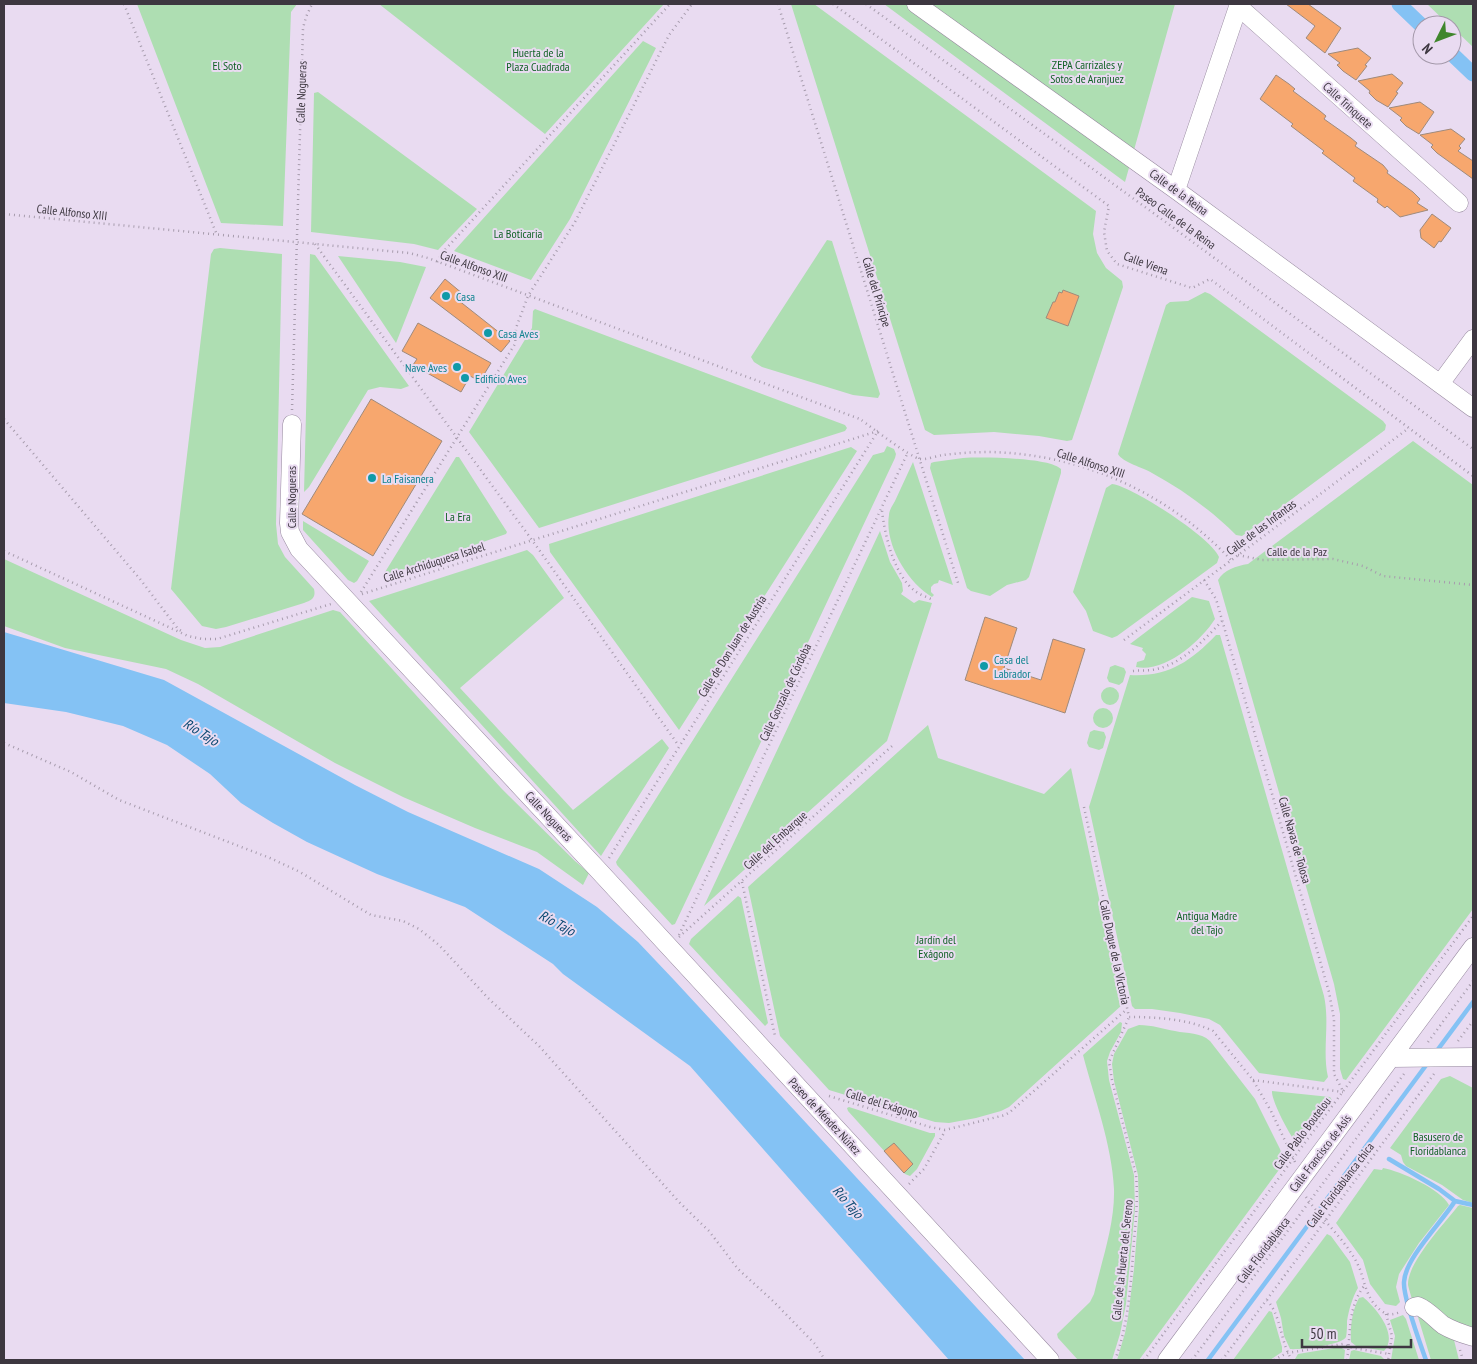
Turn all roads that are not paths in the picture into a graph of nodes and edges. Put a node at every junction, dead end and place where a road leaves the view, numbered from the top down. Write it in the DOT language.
graph roads {
  1 [pos="916,4"];
  2 [pos="1239,5"];
  3 [pos="1176,190"];
  4 [pos="1459,203"];
  5 [pos="1473,339"];
  6 [pos="1440,384"];
  7 [pos="1473,408"];
  8 [pos="292,424"];
  9 [pos="600,872"];
  10 [pos="1473,947"];
  11 [pos="1473,1057"];
  12 [pos="1390,1058"];
  13 [pos="1409,1309"];
  14 [pos="1473,1337"];
  15 [pos="1050,1360"];
  16 [pos="1167,1360"];
  1 -- 3 [label="street, Calle de la Reina"];
  2 -- 3 [label="street, Calle Trinquete"];
  2 -- 4 [label="street, Calle Trinquete"];
  3 -- 6 [label="street, Calle de la Reina"];
  5 -- 6 [label="street"];
  6 -- 7 [label="street, Calle de la Reina"];
  8 -- 9 [label="street, Calle Nogueras"];
  9 -- 15 [label="street, Paseo de Méndez Núñez"];
  10 -- 12 [label="street, Calle Francisco de Asís"];
  11 -- 12 [label="street"];
  12 -- 16 [label="street, Calle Francisco de Asís"];
  13 -- 14 [label="street"];
}
